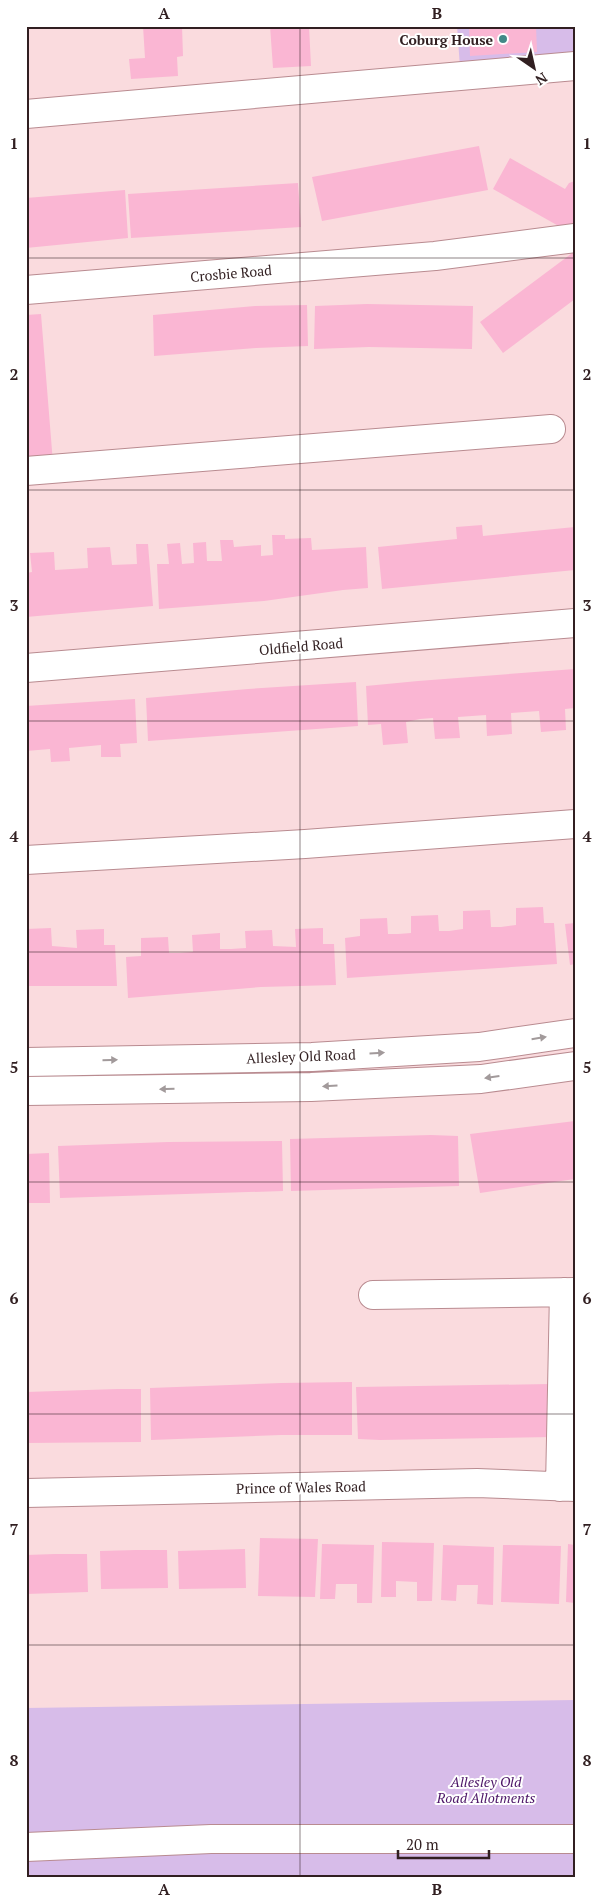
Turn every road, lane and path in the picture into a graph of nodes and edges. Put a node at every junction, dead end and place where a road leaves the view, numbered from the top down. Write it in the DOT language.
graph roads {
  1 [pos="575,66"];
  2 [pos="26,114"];
  3 [pos="575,238"];
  4 [pos="26,290"];
  5 [pos="551,429"];
  6 [pos="26,471"];
  7 [pos="575,623"];
  8 [pos="26,668"];
  9 [pos="575,824"];
  10 [pos="26,860"];
  11 [pos="575,1033"];
  12 [pos="75,1061"];
  13 [pos="26,1062"];
  14 [pos="575,1066"];
  15 [pos="76,1090"];
  16 [pos="26,1091"];
  17 [pos="569,1292"];
  18 [pos="373,1295"];
  19 [pos="568,1487"];
  20 [pos="26,1493"];
  21 [pos="575,1839"];
  22 [pos="26,1847"];
  1 -- 2 [label="street"];
  3 -- 4 [label="street, Crosbie Road"];
  5 -- 6 [label="street"];
  7 -- 8 [label="street, Oldfield Road"];
  9 -- 10 [label="street"];
  12 -- 11 [label="street, Allesley Old Road, one-way"];
  12 -- 13 [label="street, Allesley Old Road"];
  12 -- 15 [label="street"];
  14 -- 15 [label="street, one-way"];
  15 -- 16 [label="street"];
  17 -- 18 [label="street"];
  17 -- 19 [label="street"];
  19 -- 20 [label="street, Prince of Wales Road"];
  21 -- 22 [label="street"];
}
